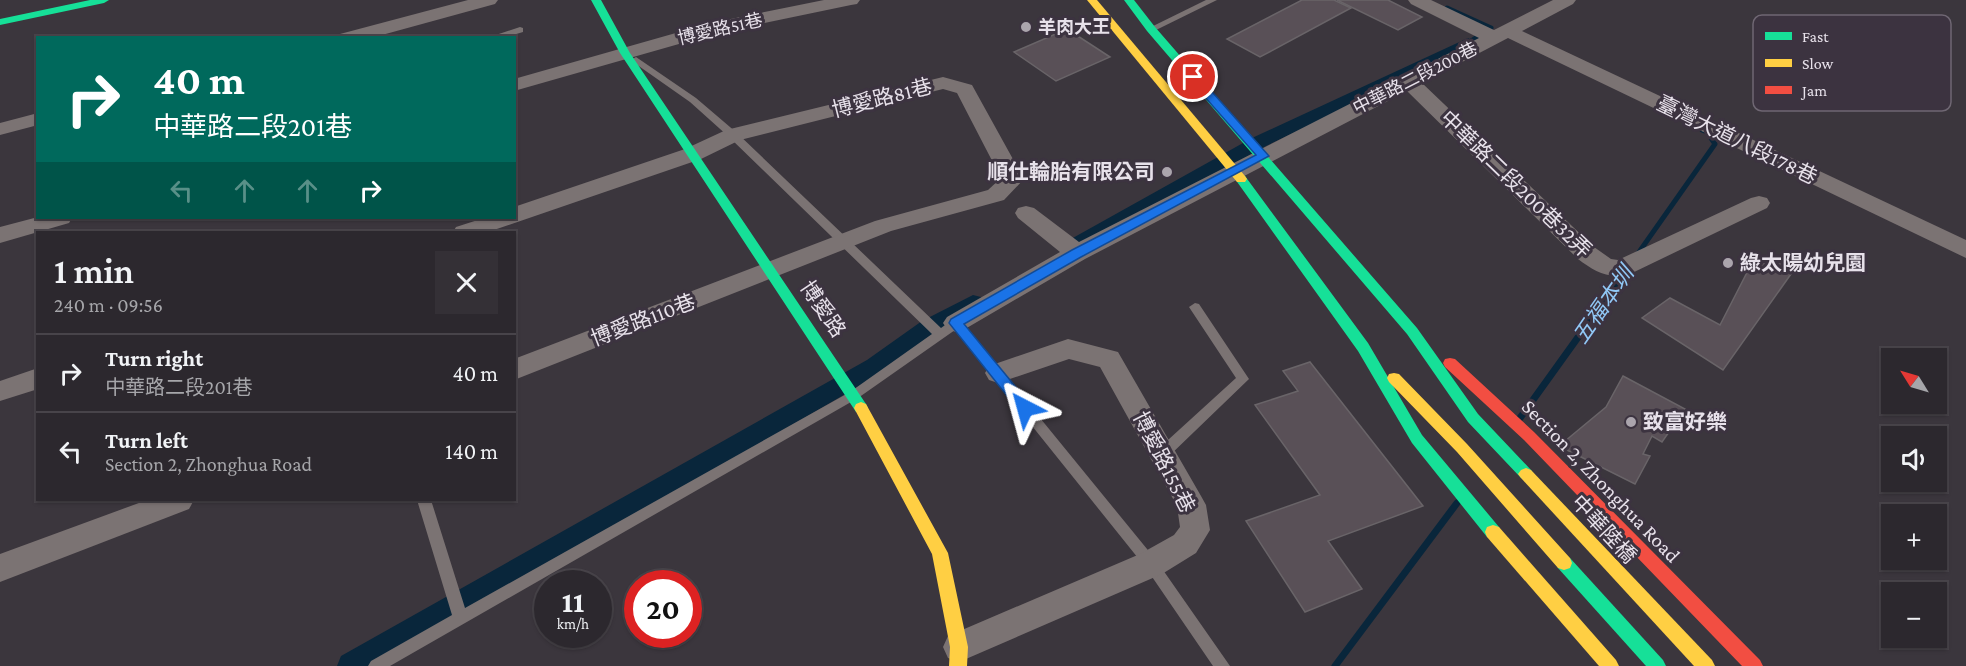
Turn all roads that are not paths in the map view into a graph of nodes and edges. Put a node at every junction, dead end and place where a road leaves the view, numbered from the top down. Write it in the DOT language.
graph roads {
  1 [pos="58,0"];
  2 [pos="104,0"];
  3 [pos="489,0"];
  4 [pos="596,0"];
  5 [pos="851,0"];
  6 [pos="1092,0"];
  7 [pos="1129,0"];
  8 [pos="1213,0"];
  9 [pos="1417,0"];
  10 [pos="1567,0"];
  11 [pos="0,12"];
  12 [pos="0,22"];
  13 [pos="1151,29"];
  14 [pos="520,30"];
  15 [pos="1501,34"];
  16 [pos="354,36"];
  17 [pos="498,36"];
  18 [pos="625,53"];
  19 [pos="1409,82"];
  20 [pos="516,84"];
  21 [pos="36,120"];
  22 [pos="0,129"];
  23 [pos="733,135"];
  24 [pos="693,154"];
  25 [pos="1263,156"];
  26 [pos="1235,170"];
  27 [pos="1759,203"];
  28 [pos="1026,213"];
  29 [pos="516,214"];
  30 [pos="57,219"];
  31 [pos="505,219"];
  32 [pos="467,231"];
  33 [pos="0,235"];
  34 [pos="845,241"];
  35 [pos="1966,250"];
  36 [pos="1077,254"];
  37 [pos="771,270"];
  38 [pos="1195,307"];
  39 [pos="947,328"];
  40 [pos="1412,331"];
  41 [pos="1363,347"];
  42 [pos="516,369"];
  43 [pos="998,373"];
  44 [pos="36,379"];
  45 [pos="0,391"];
  46 [pos="854,394"];
  47 [pos="1473,418"];
  48 [pos="1162,454"];
  49 [pos="176,501"];
  50 [pos="424,501"];
  51 [pos="1151,564"];
  52 [pos="0,568"];
  53 [pos="460,617"];
  54 [pos="959,656"];
  55 [pos="376,666"];
  56 [pos="1222,666"];
  57 [pos="1610,666"];
  58 [pos="1657,666"];
  59 [pos="1706,666"];
  60 [pos="1754,666"];
  1 -- 11 [label="main road"];
  2 -- 12 [label="main road"];
  3 -- 16 [label="street"];
  4 -- 18 [label="main road, 博愛路"];
  5 -- 18 [label="street, 博愛路51巷"];
  6 -- 26 [label="main road"];
  7 -- 13 [label="main road, Section 2, Zhonghua Road"];
  8 -- 13 [label="lane"];
  9 -- 15 [label="street, 臺灣大道八段178巷"];
  10 -- 15 [label="street, 中華路二段200巷"];
  13 -- 25 [label="main road, Section 2, Zhonghua Road"];
  14 -- 17 [label="lane"];
  15 -- 19 [label="street, 中華路二段200巷"];
  15 -- 35 [label="street, 臺灣大道八段178巷"];
  18 -- 20 [label="street, 博愛路51巷"];
  18 -- 23 [label="lane"];
  18 -- 24 [label="main road, 博愛路"];
  19 -- 25 [label="street, 中華路二段200巷"];
  19 -- 27 [label="street, 中華路二段200巷32弄"];
  21 -- 22 [label="street"];
  23 -- 24 [label="street, 博愛路81巷"];
  23 -- 34 [label="lane"];
  23 -- 34 [label="street, 博愛路81巷"];
  24 -- 29 [label="street, 博愛路81巷"];
  24 -- 37 [label="main road, 博愛路"];
  25 -- 26 [label="street, 中華路二段200巷"];
  25 -- 40 [label="main road, Section 2, Zhonghua Road"];
  26 -- 36 [label="street, 中華路二段200巷"];
  26 -- 41 [label="main road"];
  28 -- 36 [label="street"];
  30 -- 33 [label="street"];
  31 -- 32 [label="street"];
  34 -- 37 [label="street, 博愛路81巷"];
  34 -- 39 [label="lane"];
  36 -- 39 [label="street, 中華路二段200巷"];
  37 -- 42 [label="street, 博愛路110巷"];
  37 -- 46 [label="main road, 博愛路"];
  38 -- 48 [label="lane"];
  39 -- 43 [label="lane"];
  39 -- 46 [label="lane"];
  40 -- 47 [label="main road, Section 2, Zhonghua Road"];
  40 -- 60 [label="main road, Section 2, Zhonghua Road"];
  41 -- 57 [label="main road"];
  41 -- 58 [label="main road"];
  43 -- 48 [label="street, 博愛路155巷"];
  43 -- 51 [label="lane"];
  44 -- 45 [label="street"];
  46 -- 53 [label="lane"];
  46 -- 54 [label="main road, 博愛路"];
  47 -- 59 [label="main road, 中華陸橋"];
  48 -- 51 [label="street, 博愛路155巷"];
  49 -- 52 [label="street"];
  50 -- 53 [label="lane"];
  51 -- 54 [label="street, 博愛路155巷"];
  51 -- 56 [label="lane"];
  53 -- 55 [label="lane"];
}
